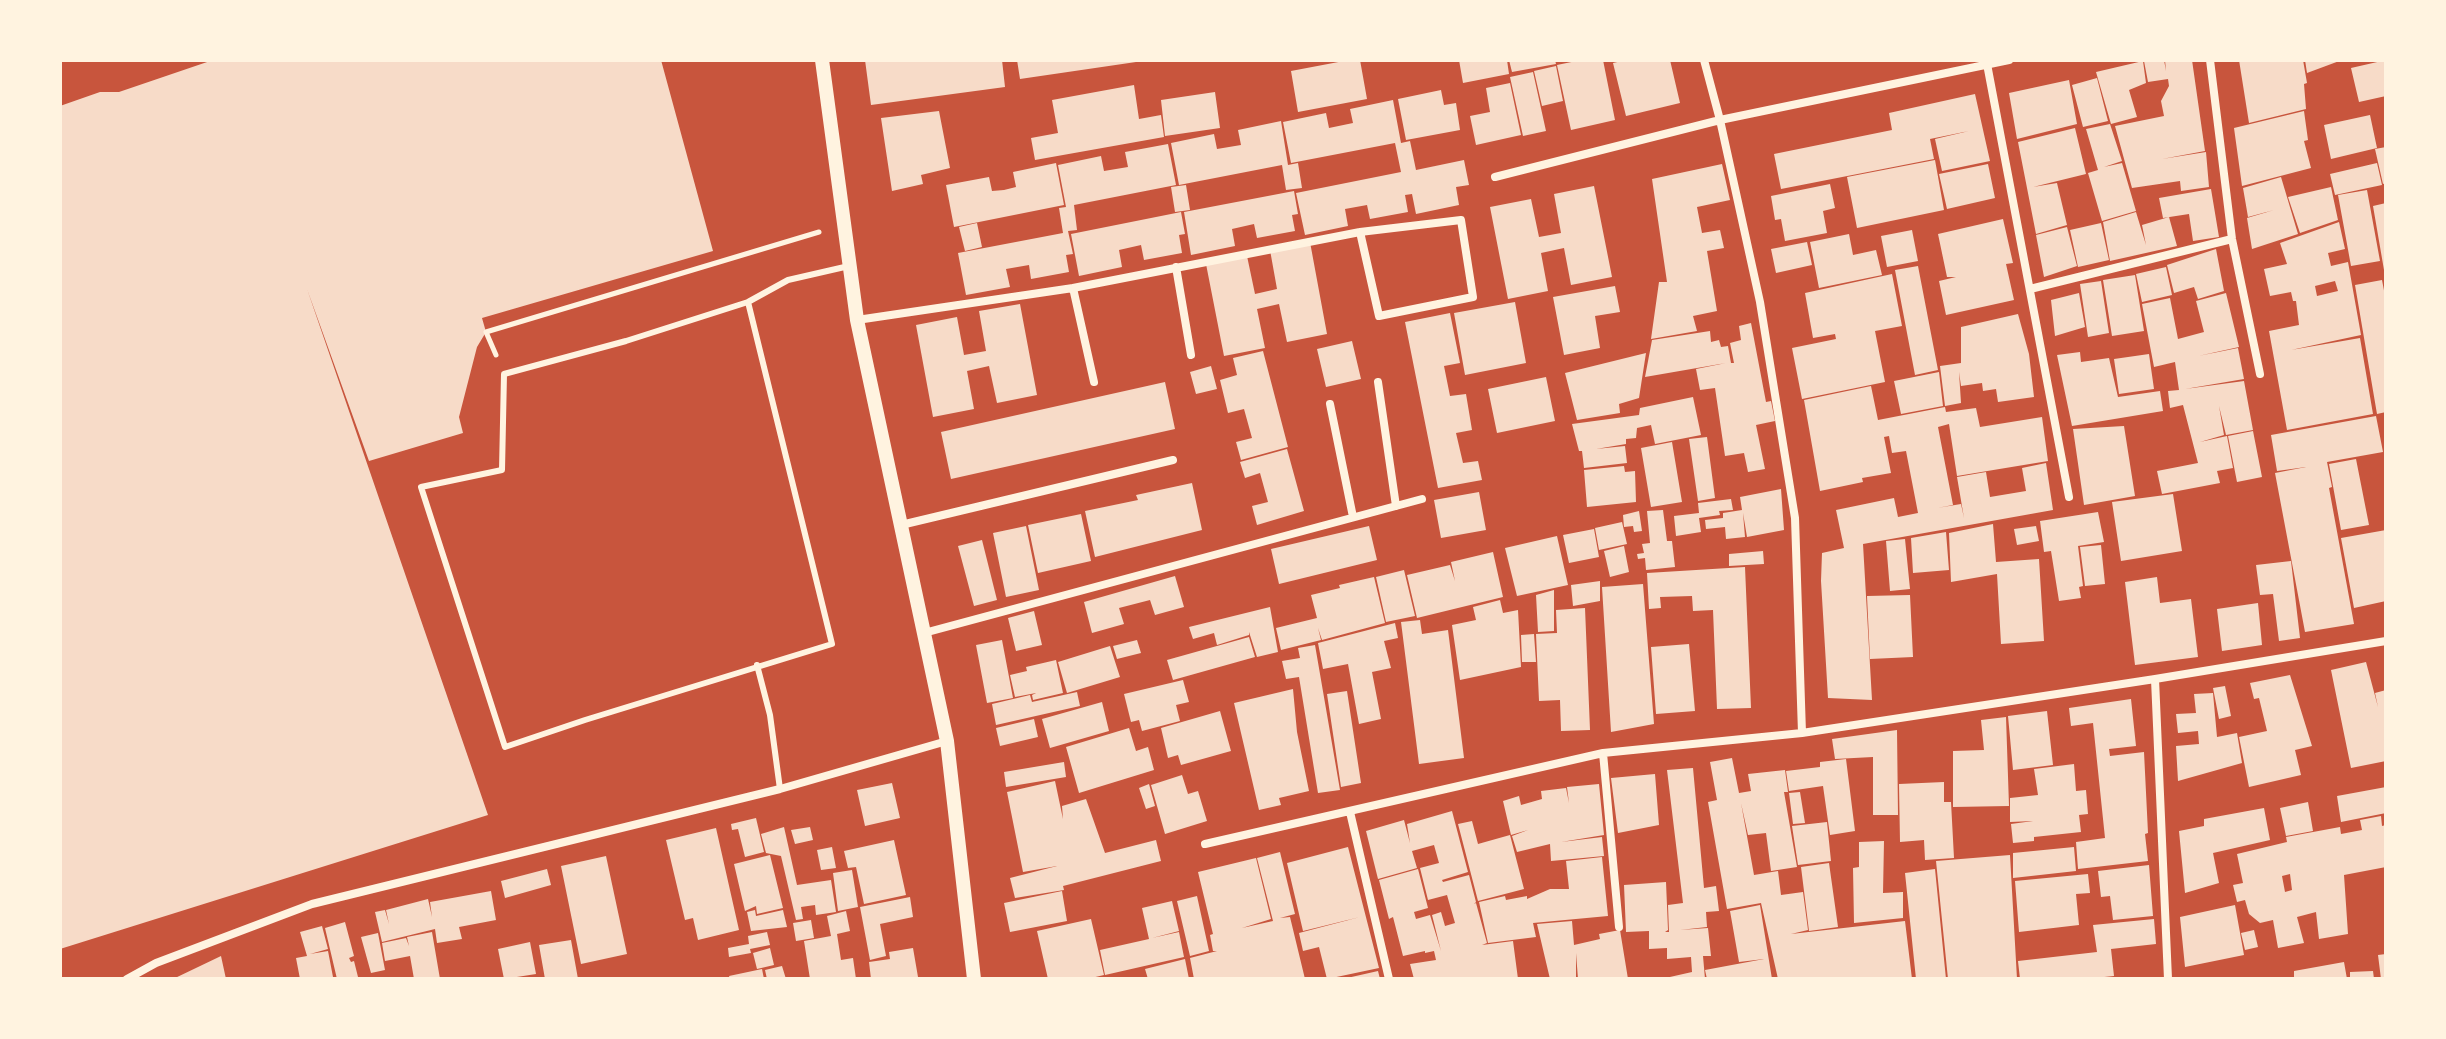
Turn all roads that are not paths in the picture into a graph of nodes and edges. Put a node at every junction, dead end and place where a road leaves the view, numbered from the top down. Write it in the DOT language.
graph roads {
  1 [pos="822,60"];
  2 [pos="1704,60"];
  3 [pos="2009,60"];
  4 [pos="2210,60"];
  5 [pos="1987,64"];
  6 [pos="1720,120"];
  7 [pos="1495,177"];
  8 [pos="1360,232"];
  9 [pos="2232,239"];
  10 [pos="849,266"];
  11 [pos="1176,267"];
  12 [pos="1073,288"];
  13 [pos="2030,289"];
  14 [pos="748,302"];
  15 [pos="857,320"];
  16 [pos="1191,355"];
  17 [pos="2260,374"];
  18 [pos="1094,382"];
  19 [pos="1378,382"];
  20 [pos="1330,404"];
  21 [pos="1173,460"];
  22 [pos="2069,497"];
  23 [pos="1422,499"];
  24 [pos="1396,506"];
  25 [pos="1353,517"];
  26 [pos="901,525"];
  27 [pos="924,633"];
  28 [pos="2386,641"];
  29 [pos="757,665"];
  30 [pos="2155,679"];
  31 [pos="1802,733"];
  32 [pos="947,741"];
  33 [pos="1603,753"];
  34 [pos="780,789"];
  35 [pos="1350,812"];
  36 [pos="1205,844"];
  37 [pos="1619,927"];
  38 [pos="127,979"];
  39 [pos="974,979"];
  40 [pos="1389,979"];
  41 [pos="2168,979"];
  1 -- 10 [label="street"];
  2 -- 6 [label="street"];
  3 -- 5 [label="street"];
  4 -- 9 [label="street"];
  5 -- 6 [label="street"];
  5 -- 13 [label="street"];
  6 -- 7 [label="street"];
  6 -- 31 [label="street"];
  8 -- 8 [label="street"];
  8 -- 11 [label="street"];
  9 -- 13 [label="street"];
  9 -- 17 [label="street"];
  10 -- 14 [label="lane"];
  10 -- 15 [label="street"];
  11 -- 12 [label="street"];
  11 -- 16 [label="street"];
  12 -- 15 [label="street"];
  12 -- 18 [label="street"];
  13 -- 22 [label="street"];
  14 -- 29 [label="lane"];
  14 -- 29 [label="lane"];
  15 -- 26 [label="street"];
  19 -- 24 [label="street"];
  20 -- 25 [label="street"];
  21 -- 26 [label="street"];
  23 -- 24 [label="street"];
  24 -- 25 [label="street"];
  25 -- 27 [label="street"];
  26 -- 27 [label="street"];
  27 -- 32 [label="street"];
  28 -- 30 [label="street"];
  29 -- 34 [label="lane"];
  30 -- 31 [label="street"];
  30 -- 41 [label="street"];
  31 -- 33 [label="street"];
  32 -- 34 [label="street"];
  32 -- 39 [label="street"];
  33 -- 35 [label="street"];
  33 -- 37 [label="street"];
  34 -- 38 [label="street"];
  35 -- 36 [label="street"];
  35 -- 40 [label="street"];
}
